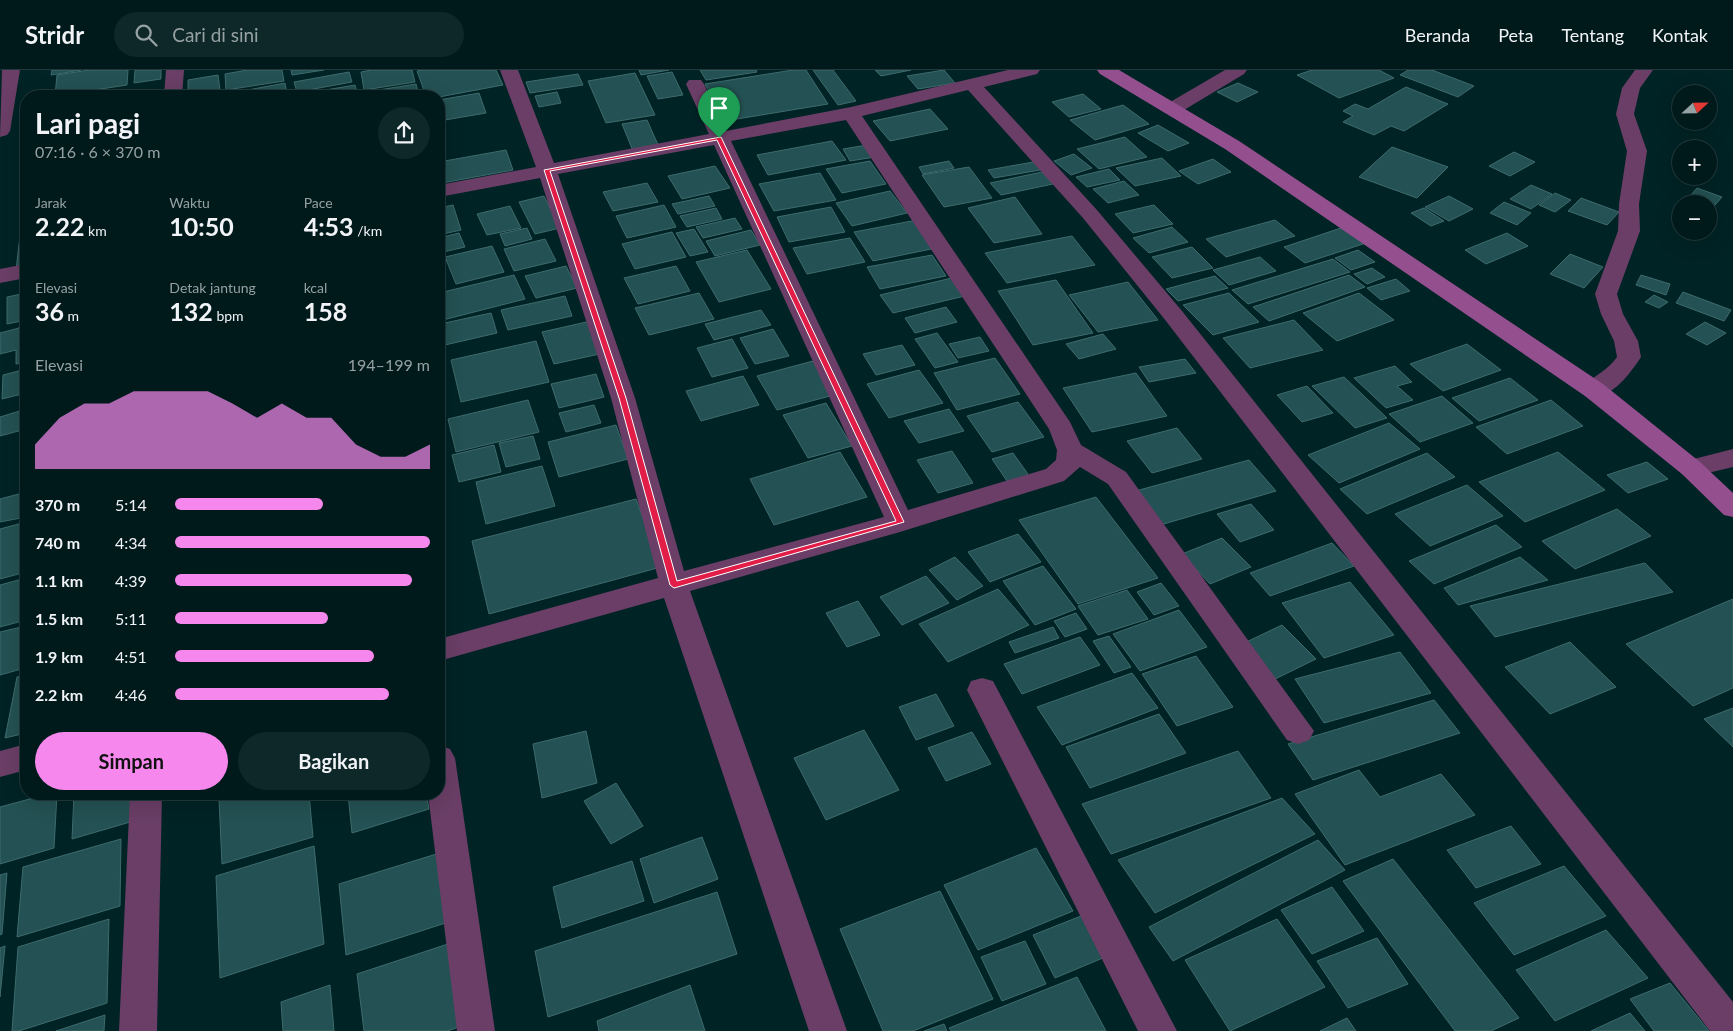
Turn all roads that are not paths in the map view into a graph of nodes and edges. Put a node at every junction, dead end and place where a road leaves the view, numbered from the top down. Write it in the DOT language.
graph roads {
  1 [pos="10,70"];
  2 [pos="175,70"];
  3 [pos="510,70"];
  4 [pos="1031,70"];
  5 [pos="1106,70"];
  6 [pos="1238,70"];
  7 [pos="1644,70"];
  8 [pos="695,84"];
  9 [pos="972,84"];
  10 [pos="173,90"];
  11 [pos="1172,109"];
  12 [pos="851,113"];
  13 [pos="0,131"];
  14 [pos="719,138"];
  15 [pos="547,170"];
  16 [pos="445,190"];
  17 [pos="20,272"];
  18 [pos="0,276"];
  19 [pos="1594,390"];
  20 [pos="1070,450"];
  21 [pos="1733,458"];
  22 [pos="1691,468"];
  23 [pos="1733,508"];
  24 [pos="900,522"];
  25 [pos="674,585"];
  26 [pos="445,648"];
  27 [pos="982,690"];
  28 [pos="1298,731"];
  29 [pos="20,759"];
  30 [pos="0,764"];
  31 [pos="146,800"];
  32 [pos="445,800"];
  33 [pos="1733,1030"];
  34 [pos="138,1031"];
  35 [pos="476,1031"];
  36 [pos="828,1031"];
  37 [pos="1158,1031"];
  1 -- 13 [label="street"];
  2 -- 10 [label="street"];
  3 -- 15 [label="street"];
  4 -- 9 [label="street"];
  5 -- 11 [label="street"];
  6 -- 11 [label="street"];
  7 -- 19 [label="street"];
  8 -- 14 [label="street"];
  9 -- 12 [label="street"];
  9 -- 33 [label="street"];
  11 -- 19 [label="street"];
  12 -- 14 [label="street"];
  12 -- 20 [label="street"];
  14 -- 15 [label="street"];
  14 -- 24 [label="street"];
  15 -- 16 [label="street"];
  15 -- 25 [label="street"];
  17 -- 18 [label="street"];
  19 -- 22 [label="street"];
  20 -- 24 [label="street"];
  20 -- 28 [label="street"];
  21 -- 22 [label="street"];
  22 -- 23 [label="street"];
  24 -- 25 [label="street"];
  25 -- 26 [label="street"];
  25 -- 36 [label="street"];
  27 -- 37 [label="street"];
  29 -- 30 [label="street"];
  31 -- 34 [label="street"];
  32 -- 35 [label="street"];
}
